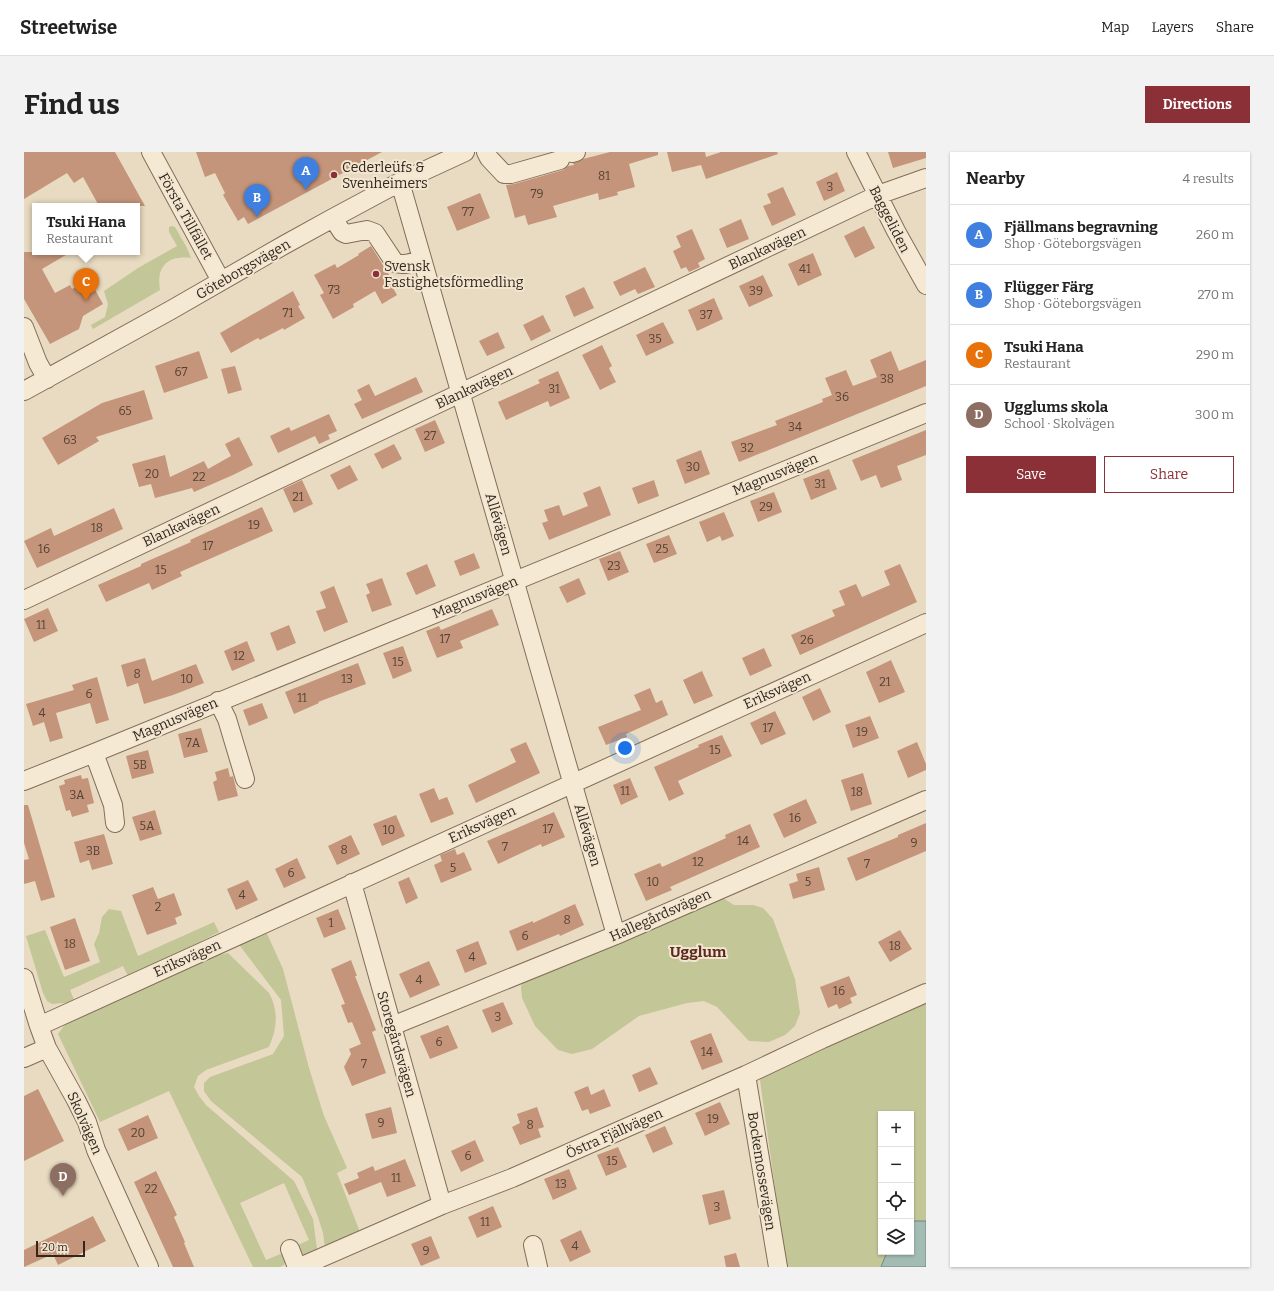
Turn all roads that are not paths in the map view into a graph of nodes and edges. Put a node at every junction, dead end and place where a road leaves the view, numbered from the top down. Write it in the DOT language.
graph roads {
  1 [pos="150,152"];
  2 [pos="465,152"];
  3 [pos="486,152"];
  4 [pos="856,152"];
  5 [pos="569,155"];
  6 [pos="926,178"];
  7 [pos="400,182"];
  8 [pos="878,195"];
  9 [pos="337,225"];
  10 [pos="422,259"];
  11 [pos="221,281"];
  12 [pos="926,285"];
  13 [pos="24,327"];
  14 [pos="47,379"];
  15 [pos="24,392"];
  16 [pos="461,393"];
  17 [pos="926,413"];
  18 [pos="515,580"];
  19 [pos="24,600"];
  20 [pos="926,623"];
  21 [pos="218,701"];
  22 [pos="94,753"];
  23 [pos="245,779"];
  24 [pos="24,781"];
  25 [pos="573,783"];
  26 [pos="926,800"];
  27 [pos="115,823"];
  28 [pos="352,883"];
  29 [pos="616,935"];
  30 [pos="24,978"];
  31 [pos="926,993"];
  32 [pos="39,1026"];
  33 [pos="392,1026"];
  34 [pos="47,1048"];
  35 [pos="24,1058"];
  36 [pos="746,1075"];
  37 [pos="442,1205"];
  38 [pos="533,1245"];
  39 [pos="290,1249"];
  40 [pos="149,1267"];
  41 [pos="297,1267"];
  42 [pos="300,1267"];
  43 [pos="538,1267"];
  44 [pos="778,1267"];
  1 -- 11 [label="street, Första Tillfället"];
  2 -- 7 [label="street, Göteborgsvägen"];
  3 -- 5 [label="street"];
  4 -- 8 [label="street, Baggeliden"];
  6 -- 8 [label="street, Blankavägen"];
  7 -- 9 [label="street, Göteborgsvägen"];
  7 -- 10 [label="street, Allévägen"];
  8 -- 12 [label="street, Baggeliden"];
  8 -- 16 [label="street, Blankavägen"];
  9 -- 10 [label="street"];
  9 -- 11 [label="street, Göteborgsvägen"];
  10 -- 16 [label="street, Allévägen"];
  11 -- 14 [label="street, Göteborgsvägen"];
  13 -- 14 [label="street"];
  14 -- 15 [label="street, Göteborgsvägen"];
  16 -- 18 [label="street, Allévägen"];
  16 -- 19 [label="street, Blankavägen"];
  17 -- 18 [label="street, Magnusvägen"];
  18 -- 21 [label="street, Magnusvägen"];
  18 -- 25 [label="street, Allévägen"];
  20 -- 25 [label="street, Eriksvägen"];
  21 -- 22 [label="street, Magnusvägen"];
  21 -- 23 [label="street"];
  22 -- 24 [label="street, Magnusvägen"];
  22 -- 27 [label="street"];
  25 -- 28 [label="street, Eriksvägen"];
  25 -- 29 [label="street, Allévägen"];
  26 -- 29 [label="street, Hallegårdsvägen"];
  28 -- 32 [label="street, Eriksvägen"];
  28 -- 33 [label="street, Storegårdsvägen"];
  29 -- 33 [label="street, Hallegårdsvägen"];
  30 -- 32 [label="street, Skolvägen"];
  31 -- 36 [label="street, Östra Fjällvägen"];
  32 -- 34 [label="street, Skolvägen"];
  33 -- 37 [label="street, Storegårdsvägen"];
  34 -- 35 [label="street"];
  34 -- 40 [label="street, Skolvägen"];
  36 -- 37 [label="street, Östra Fjällvägen"];
  36 -- 44 [label="street, Bockemossevägen"];
  37 -- 42 [label="street, Östra Fjällvägen"];
  38 -- 43 [label="street"];
  39 -- 41 [label="street"];
}
